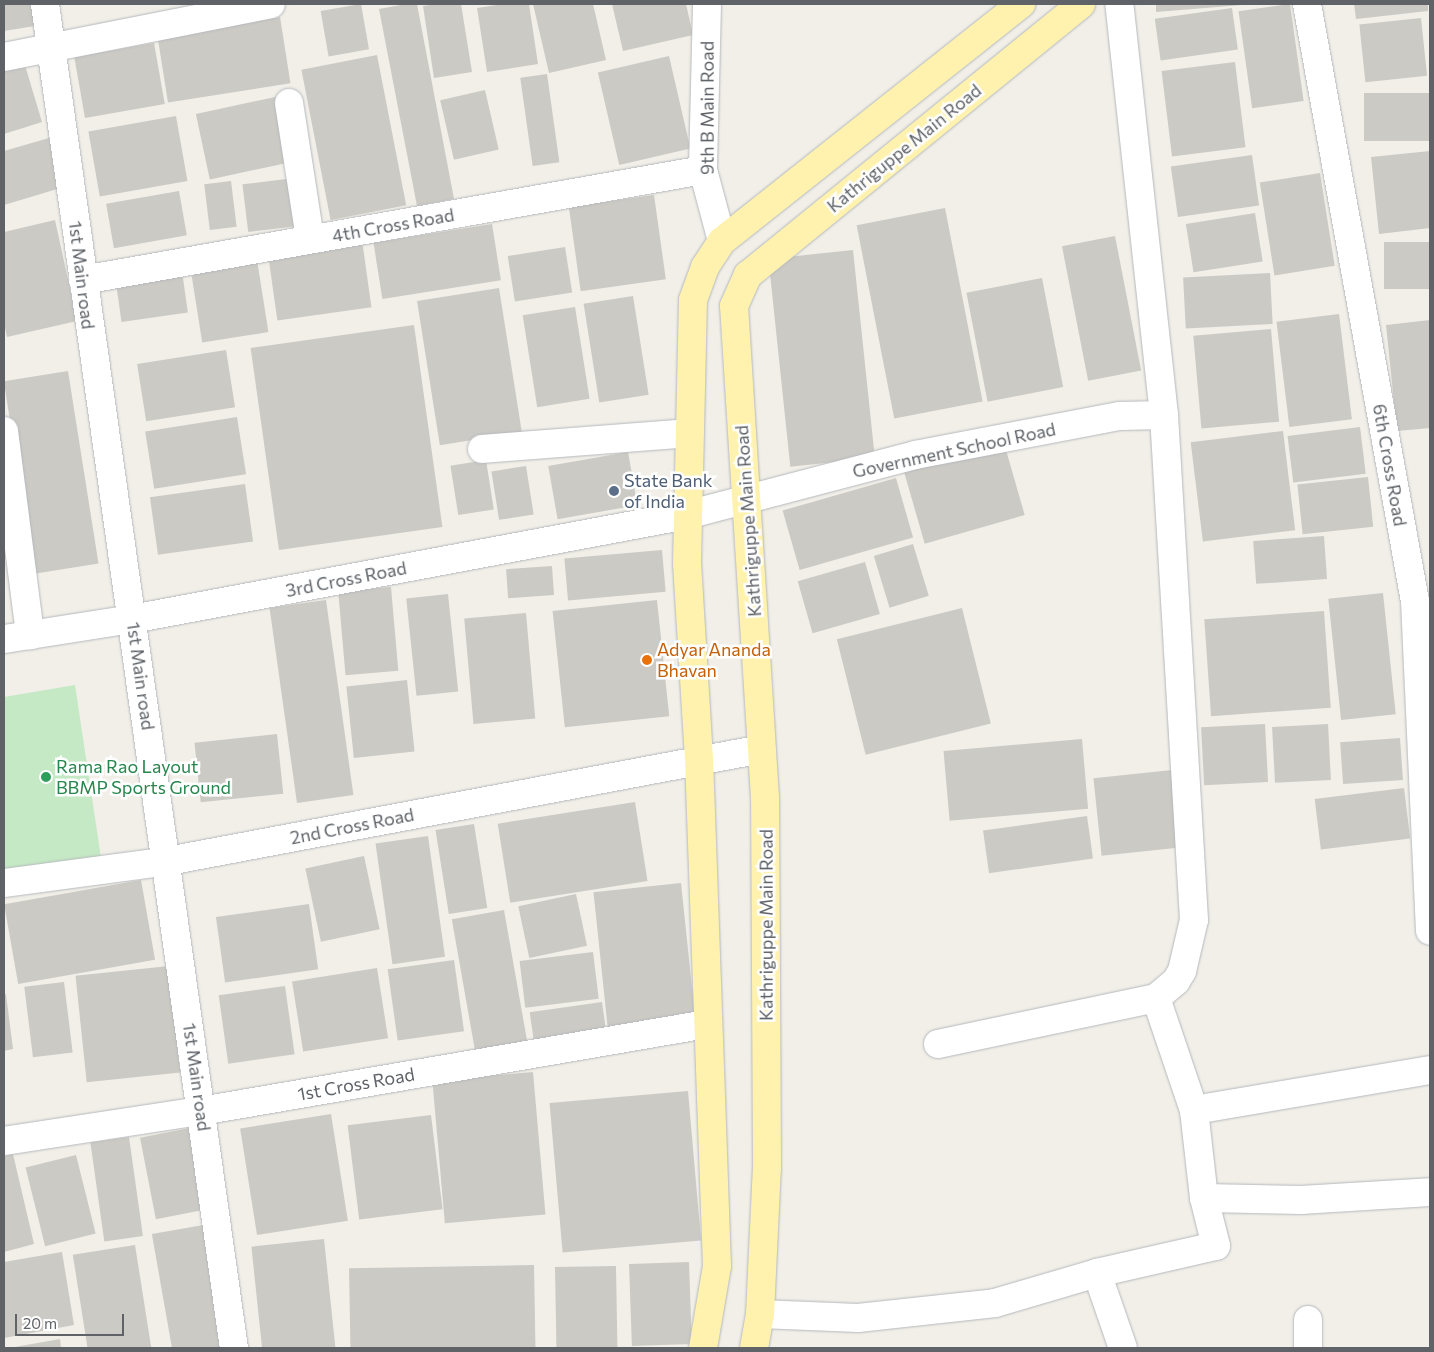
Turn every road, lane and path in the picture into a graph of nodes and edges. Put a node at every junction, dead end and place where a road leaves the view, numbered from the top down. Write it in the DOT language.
graph roads {
  1 [pos="45,4"];
  2 [pos="271,4"];
  3 [pos="707,4"];
  4 [pos="1021,4"];
  5 [pos="1081,4"];
  6 [pos="1119,4"];
  7 [pos="1306,4"];
  8 [pos="244,6"];
  9 [pos="51,47"];
  10 [pos="4,57"];
  11 [pos="289,103"];
  12 [pos="703,170"];
  13 [pos="310,239"];
  14 [pos="722,241"];
  15 [pos="83,280"];
  16 [pos="1164,415"];
  17 [pos="4,431"];
  18 [pos="689,433"];
  19 [pos="482,449"];
  20 [pos="746,499"];
  21 [pos="687,515"];
  22 [pos="132,620"];
  23 [pos="17,637"];
  24 [pos="1424,642"];
  25 [pos="762,749"];
  26 [pos="699,759"];
  27 [pos="1426,802"];
  28 [pos="168,862"];
  29 [pos="4,883"];
  30 [pos="1430,931"];
  31 [pos="1156,998"];
  32 [pos="707,1024"];
  33 [pos="938,1044"];
  34 [pos="1430,1070"];
  35 [pos="1194,1110"];
  36 [pos="201,1111"];
  37 [pos="4,1141"];
  38 [pos="1430,1192"];
  39 [pos="1204,1198"];
  40 [pos="1096,1273"];
  41 [pos="760,1314"];
  42 [pos="1308,1320"];
  43 [pos="234,1348"];
  44 [pos="703,1348"];
  45 [pos="754,1348"];
  46 [pos="1123,1348"];
  47 [pos="1308,1348"];
  1 -- 9 [label="street, 1st Main road"];
  2 -- 8 [label="street"];
  3 -- 12 [label="street, 9th B Main Road"];
  4 -- 14 [label="main road"];
  5 -- 20 [label="main road, Kathriguppe Main Road"];
  6 -- 16 [label="street"];
  7 -- 24 [label="street, 6th Cross Road"];
  8 -- 9 [label="street"];
  9 -- 10 [label="street"];
  9 -- 15 [label="street, 1st Main road"];
  11 -- 13 [label="street"];
  12 -- 13 [label="street, 4th Cross Road"];
  12 -- 14 [label="street, 9th B Main Road"];
  13 -- 15 [label="street, 4th Cross Road"];
  14 -- 18 [label="main road"];
  15 -- 22 [label="street, 1st Main road"];
  16 -- 20 [label="street, Government School Road"];
  16 -- 31 [label="street"];
  17 -- 23 [label="street"];
  18 -- 19 [label="street"];
  18 -- 21 [label="main road"];
  20 -- 21 [label="street, Government School Road"];
  20 -- 25 [label="main road, Kathriguppe Main Road"];
  21 -- 22 [label="street, 3rd Cross Road"];
  21 -- 26 [label="main road"];
  22 -- 23 [label="street, 3rd Cross Road"];
  22 -- 28 [label="street, 1st Main road"];
  24 -- 27 [label="street, 6th Cross Road"];
  25 -- 26 [label="street, 2nd Cross Road"];
  25 -- 41 [label="main road, Kathriguppe Main Road"];
  26 -- 28 [label="street, 2nd Cross Road"];
  26 -- 32 [label="main road"];
  27 -- 30 [label="street, 6th Cross Road"];
  28 -- 29 [label="street, 2nd Cross Road"];
  28 -- 36 [label="street, 1st Main road"];
  31 -- 33 [label="street"];
  31 -- 35 [label="street"];
  32 -- 36 [label="street, 1st Cross Road"];
  32 -- 44 [label="main road"];
  34 -- 35 [label="street"];
  35 -- 39 [label="street"];
  36 -- 37 [label="street, 1st Cross Road"];
  36 -- 43 [label="street, 1st Main road"];
  38 -- 39 [label="street"];
  39 -- 40 [label="street"];
  40 -- 41 [label="street"];
  40 -- 46 [label="street"];
  41 -- 45 [label="main road, Kathriguppe Main Road"];
  42 -- 47 [label="street"];
}
